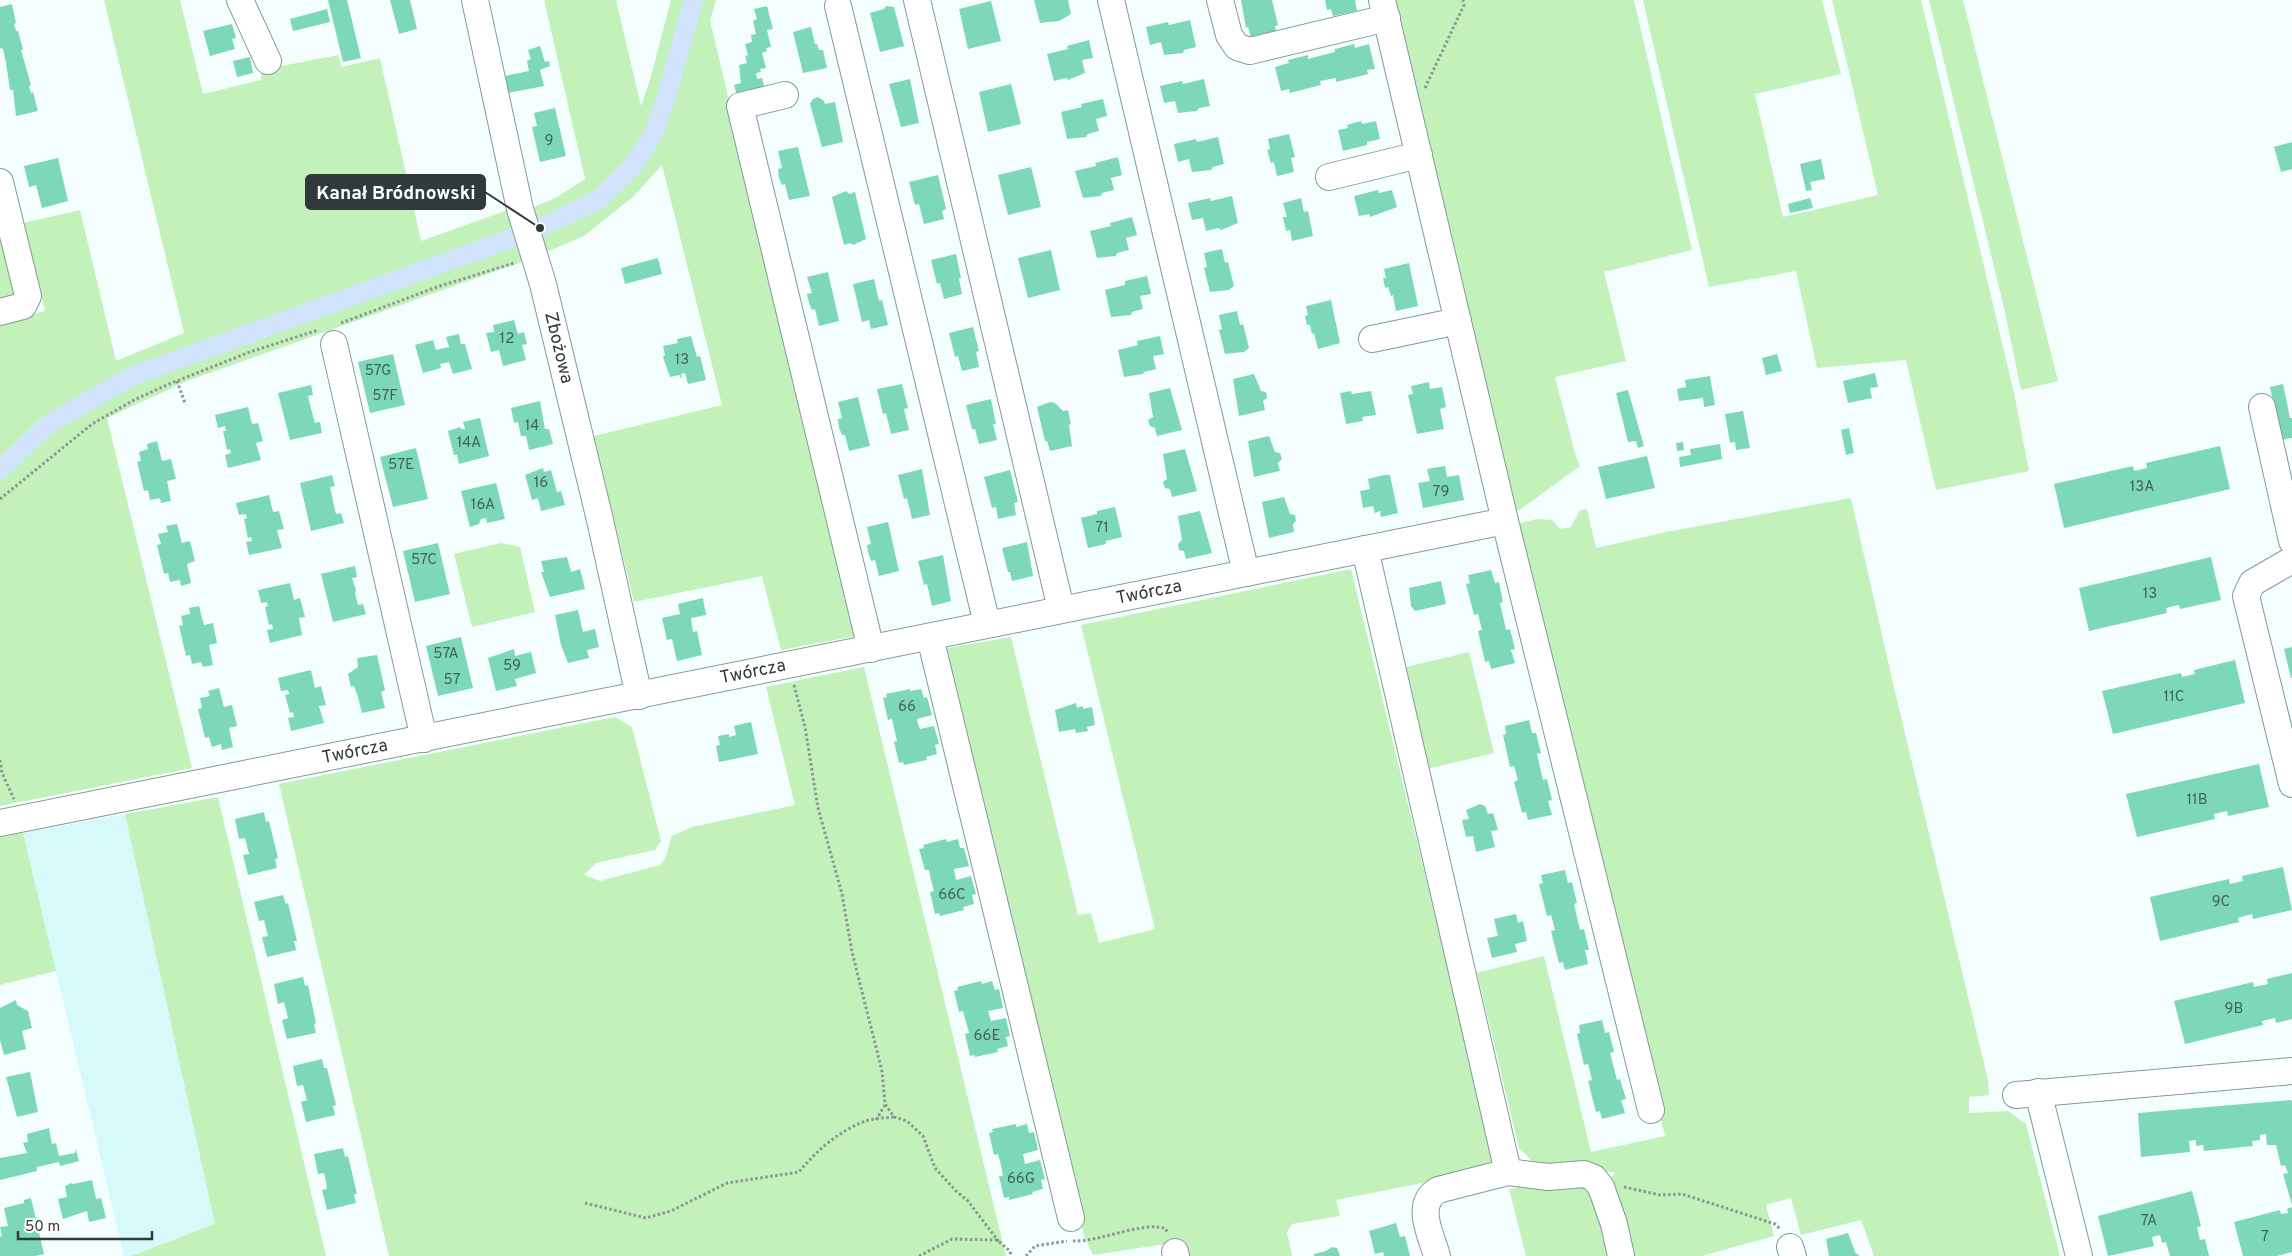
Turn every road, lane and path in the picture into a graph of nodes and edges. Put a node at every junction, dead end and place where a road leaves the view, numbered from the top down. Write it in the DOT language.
graph roads {
  1 [pos="240,0"];
  2 [pos="475,0"];
  3 [pos="918,0"];
  4 [pos="1111,0"];
  5 [pos="1220,0"];
  6 [pos="1463,0"];
  7 [pos="838,6"];
  8 [pos="1385,9"];
  9 [pos="268,61"];
  10 [pos="786,94"];
  11 [pos="1410,117"];
  12 [pos="1419,155"];
  13 [pos="1329,177"];
  14 [pos="0,182"];
  15 [pos="526,257"];
  16 [pos="0,312"];
  17 [pos="1458,321"];
  18 [pos="331,333"];
  19 [pos="1372,339"];
  20 [pos="177,381"];
  21 [pos="184,404"];
  22 [pos="2262,407"];
  23 [pos="0,499"];
  24 [pos="1505,521"];
  25 [pos="2292,541"];
  26 [pos="1365,549"];
  27 [pos="2292,560"];
  28 [pos="1246,573"];
  29 [pos="1061,609"];
  30 [pos="987,624"];
  31 [pos="930,636"];
  32 [pos="872,648"];
  33 [pos="789,665"];
  34 [pos="639,696"];
  35 [pos="424,739"];
  36 [pos="0,760"];
  37 [pos="2292,784"];
  38 [pos="9,815"];
  39 [pos="2292,1071"];
  40 [pos="885,1104"];
  41 [pos="1651,1110"];
  42 [pos="894,1117"];
  43 [pos="876,1120"];
  44 [pos="1508,1172"];
  45 [pos="1601,1187"];
  46 [pos="585,1203"];
  47 [pos="1071,1218"];
  48 [pos="999,1242"];
  49 [pos="1791,1251"];
  50 [pos="1175,1254"];
  51 [pos="919,1256"];
  52 [pos="1011,1256"];
  53 [pos="1026,1256"];
  54 [pos="1437,1256"];
  55 [pos="1621,1256"];
  56 [pos="2079,1256"];
  1 -- 9 [label="street"];
  2 -- 15 [label="street, Zbożowa"];
  3 -- 29 [label="street"];
  4 -- 28 [label="street"];
  5 -- 8 [label="street"];
  6 -- 11 [label="path"];
  7 -- 30 [label="street"];
  8 -- 11 [label="street"];
  10 -- 32 [label="street"];
  11 -- 12 [label="street"];
  12 -- 13 [label="street"];
  12 -- 17 [label="street"];
  14 -- 16 [label="street"];
  15 -- 18 [label="path"];
  15 -- 34 [label="street, Zbożowa"];
  17 -- 19 [label="street"];
  17 -- 24 [label="street"];
  18 -- 20 [label="path"];
  18 -- 35 [label="street"];
  20 -- 21 [label="path"];
  20 -- 23 [label="path"];
  22 -- 25 [label="street"];
  24 -- 26 [label="street, Twórcza"];
  24 -- 41 [label="street"];
  26 -- 28 [label="street, Twórcza"];
  26 -- 44 [label="street"];
  27 -- 37 [label="street"];
  28 -- 29 [label="street, Twórcza"];
  29 -- 30 [label="street, Twórcza"];
  30 -- 31 [label="street, Twórcza"];
  31 -- 32 [label="street, Twórcza"];
  31 -- 47 [label="street"];
  32 -- 33 [label="street, Twórcza"];
  33 -- 34 [label="street, Twórcza"];
  33 -- 40 [label="path"];
  34 -- 35 [label="street, Twórcza"];
  35 -- 38 [label="street, Twórcza"];
  36 -- 38 [label="path"];
  39 -- 56 [label="street"];
  40 -- 42 [label="path"];
  40 -- 43 [label="path"];
  42 -- 43 [label="path"];
  42 -- 48 [label="path"];
  43 -- 46 [label="path"];
  44 -- 45 [label="street"];
  44 -- 54 [label="street"];
  45 -- 49 [label="path"];
  45 -- 55 [label="street"];
  48 -- 51 [label="path"];
  48 -- 52 [label="path"];
  50 -- 53 [label="path"];
}
